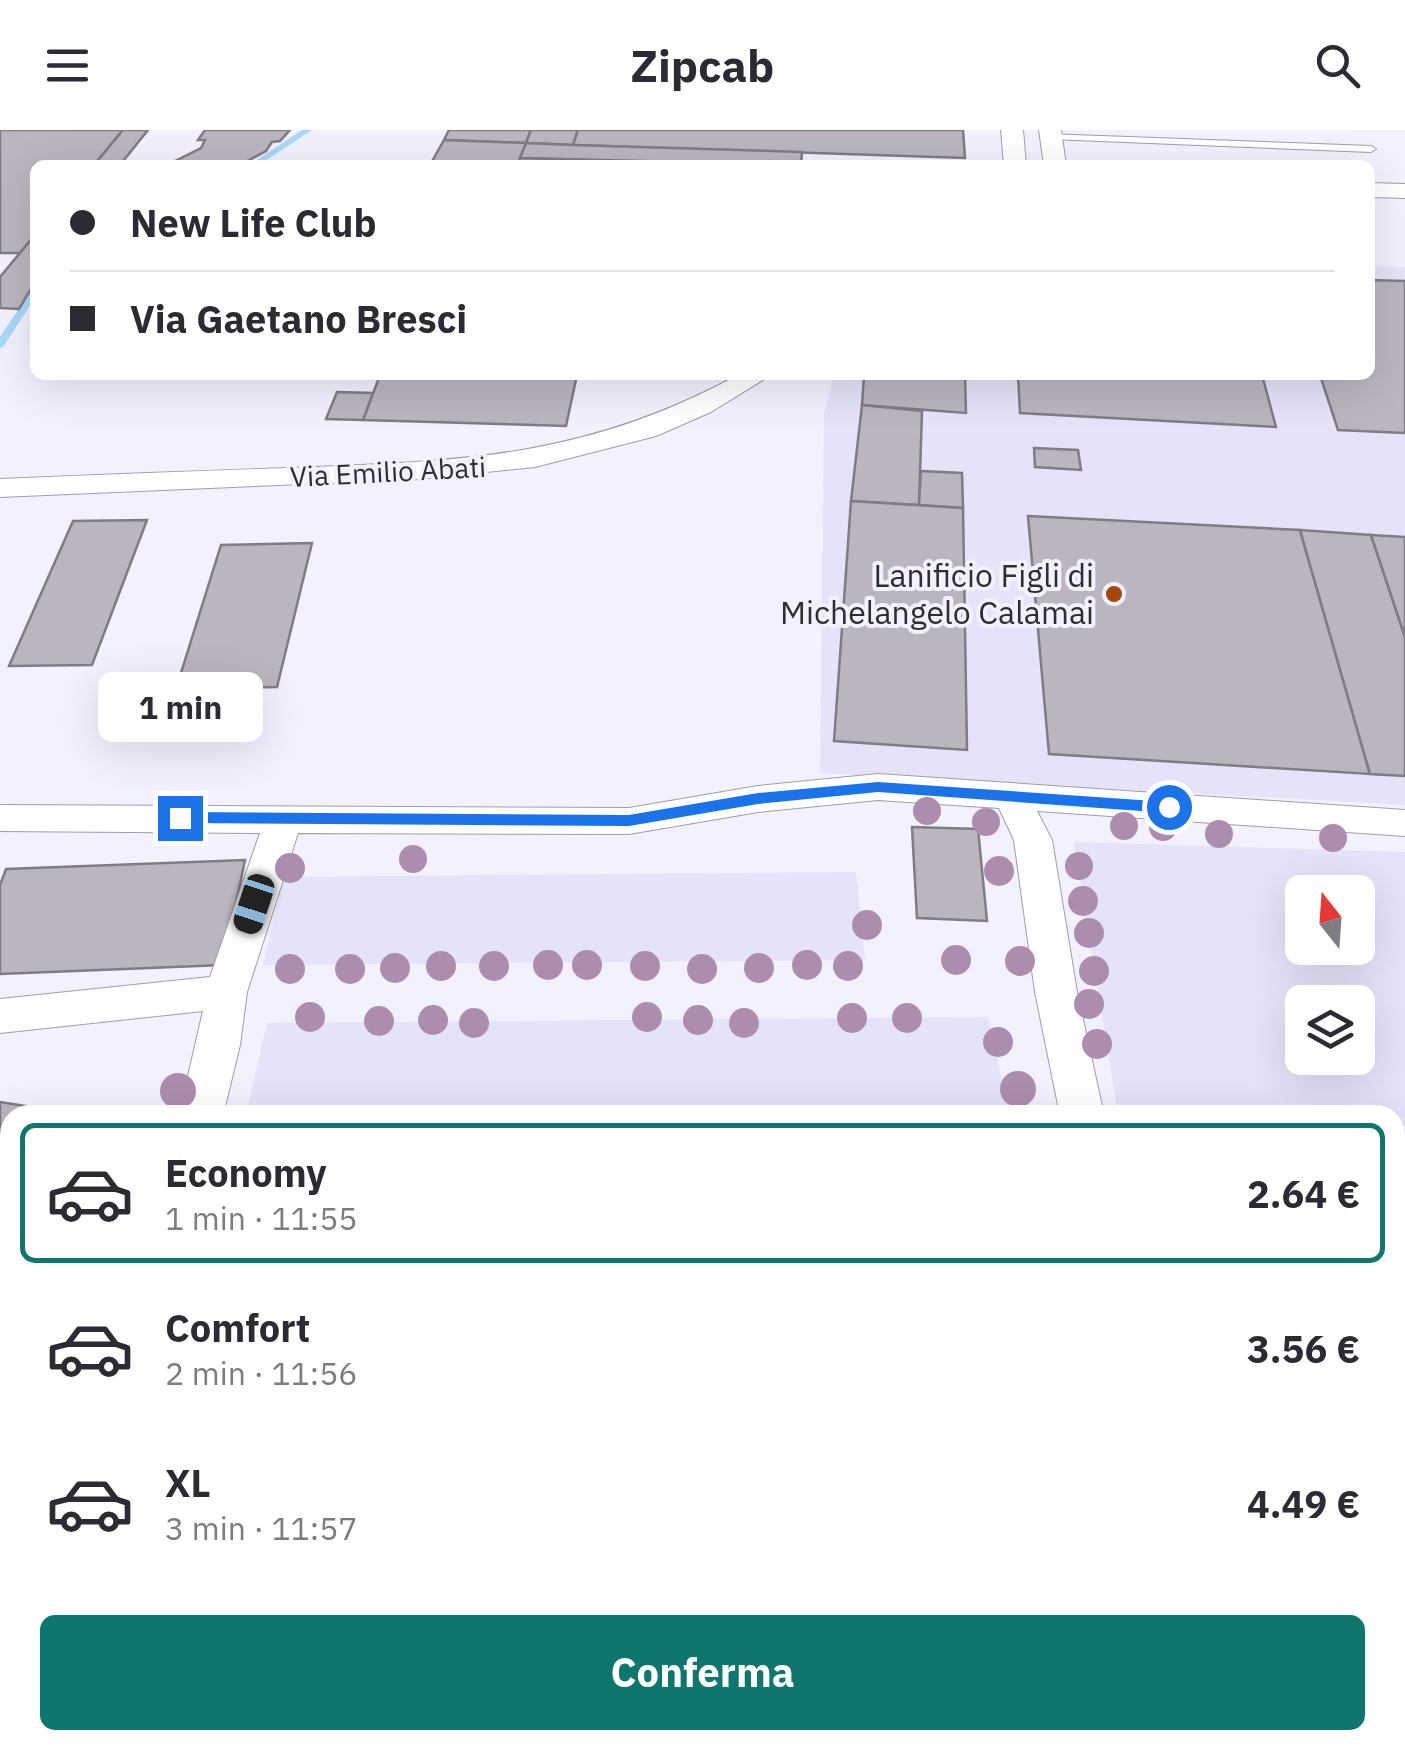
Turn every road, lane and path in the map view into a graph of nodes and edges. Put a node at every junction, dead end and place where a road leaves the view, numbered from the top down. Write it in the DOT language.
graph roads {
  1 [pos="1012,130"];
  2 [pos="1050,133"];
  3 [pos="1371,150"];
  4 [pos="1015,160"];
  5 [pos="1054,160"];
  6 [pos="1375,190"];
  7 [pos="1405,191"];
  8 [pos="748,380"];
  9 [pos="0,488"];
  10 [pos="1012,797"];
  11 [pos="0,818"];
  12 [pos="284,818"];
  13 [pos="1405,822"];
  14 [pos="226,992"];
  15 [pos="0,1016"];
  16 [pos="204,1105"];
  17 [pos="1080,1105"];
  1 -- 4 [label="street"];
  2 -- 3 [label="lane"];
  2 -- 5 [label="street"];
  6 -- 7 [label="street"];
  8 -- 9 [label="street, Via Emilio Abati"];
  10 -- 12 [label="street"];
  10 -- 13 [label="street"];
  10 -- 17 [label="street"];
  11 -- 12 [label="street"];
  12 -- 14 [label="street"];
  14 -- 15 [label="street"];
  14 -- 16 [label="street"];
}
